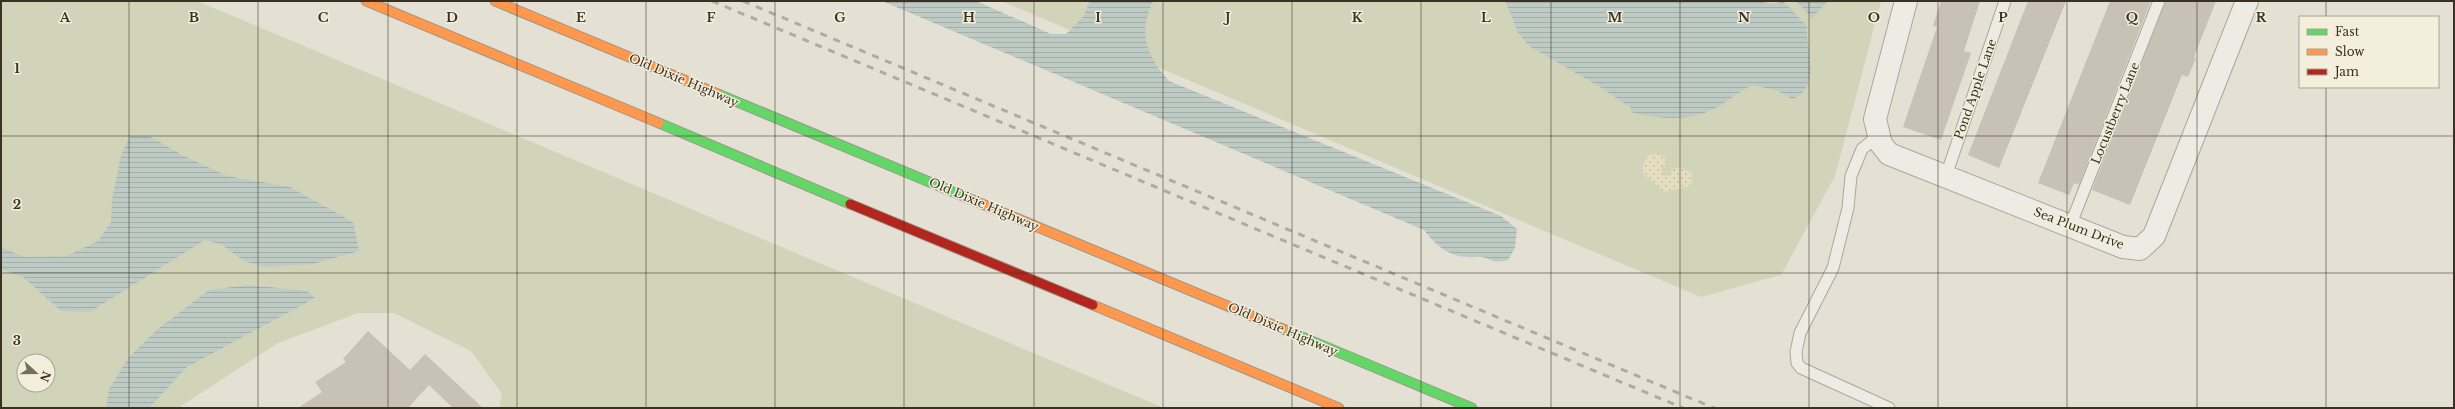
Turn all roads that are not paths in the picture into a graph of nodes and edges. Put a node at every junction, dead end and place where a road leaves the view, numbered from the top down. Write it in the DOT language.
graph roads {
  1 [pos="366,1"];
  2 [pos="495,1"];
  3 [pos="1906,1"];
  4 [pos="2005,1"];
  5 [pos="2159,1"];
  6 [pos="2247,1"];
  7 [pos="1880,140"];
  8 [pos="1946,176"];
  9 [pos="2070,226"];
  10 [pos="1339,408"];
  11 [pos="1472,408"];
  12 [pos="1889,408"];
  1 -- 10 [label="main road"];
  2 -- 11 [label="main road, Old Dixie Highway"];
  3 -- 7 [label="street"];
  4 -- 8 [label="lane, Pond Apple Lane"];
  5 -- 9 [label="lane, Locustberry Lane"];
  6 -- 9 [label="street, Sea Plum Drive"];
  7 -- 8 [label="street, Sea Plum Drive"];
  7 -- 12 [label="lane"];
  8 -- 9 [label="street, Sea Plum Drive"];
}
